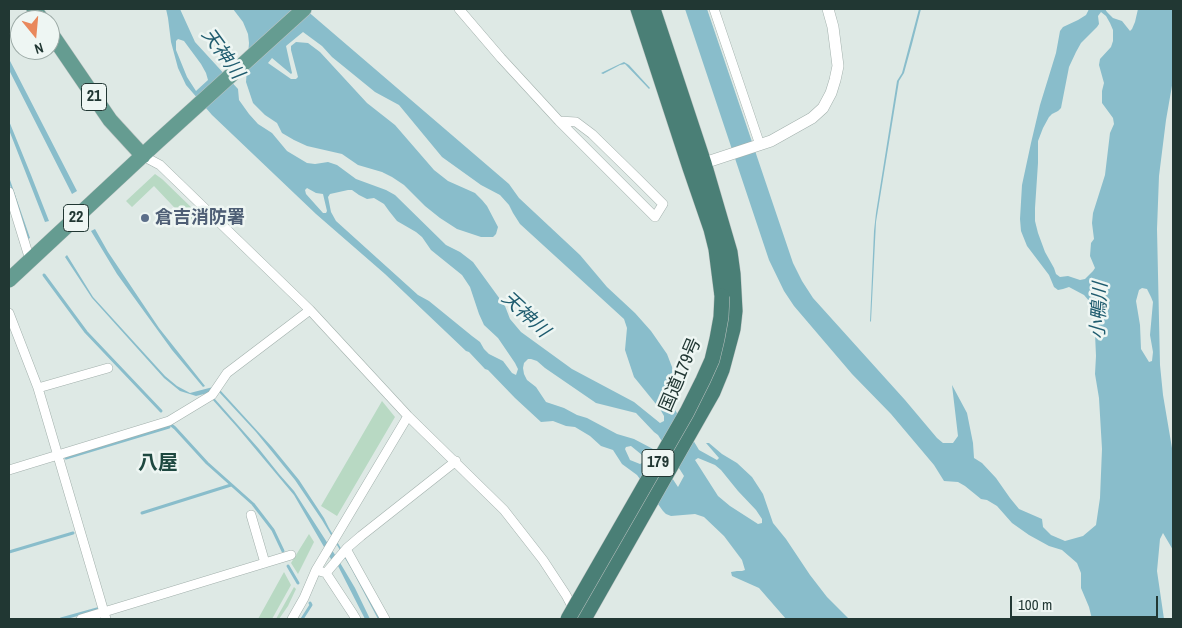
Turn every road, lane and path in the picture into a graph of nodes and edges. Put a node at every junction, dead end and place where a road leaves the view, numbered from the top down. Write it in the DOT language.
graph roads {
  1 [pos="304,9"];
  2 [pos="459,9"];
  3 [pos="638,9"];
  4 [pos="653,9"];
  5 [pos="714,9"];
  6 [pos="828,9"];
  7 [pos="60,47"];
  8 [pos="559,121"];
  9 [pos="759,146"];
  10 [pos="143,156"];
  11 [pos="697,166"];
  12 [pos="9,192"];
  13 [pos="30,260"];
  14 [pos="9,280"];
  15 [pos="310,310"];
  16 [pos="9,312"];
  17 [pos="108,368"];
  18 [pos="38,388"];
  19 [pos="408,416"];
  20 [pos="57,455"];
  21 [pos="456,461"];
  22 [pos="9,470"];
  23 [pos="251,515"];
  24 [pos="346,549"];
  25 [pos="291,555"];
  26 [pos="265,563"];
  27 [pos="316,570"];
  28 [pos="326,573"];
  29 [pos="104,616"];
  30 [pos="81,619"];
  31 [pos="292,619"];
  32 [pos="356,619"];
  33 [pos="385,619"];
  34 [pos="568,619"];
  35 [pos="578,619"];
  36 [pos="584,619"];
  1 -- 10 [label="main road"];
  2 -- 8 [label="street"];
  3 -- 11 [label="highway, 国道179号 / 179"];
  4 -- 11 [label="highway, 国道179号 / 179"];
  5 -- 9 [label="street"];
  6 -- 9 [label="street"];
  7 -- 10 [label="main road, 21"];
  8 -- 8 [label="street"];
  9 -- 11 [label="street"];
  10 -- 13 [label="main road, 22"];
  10 -- 15 [label="street"];
  11 -- 34 [label="highway, 国道179号 / 179, bridge"];
  11 -- 36 [label="highway, 国道179号 / 179"];
  12 -- 13 [label="street"];
  13 -- 14 [label="main road, 22"];
  15 -- 19 [label="street"];
  15 -- 20 [label="street"];
  16 -- 18 [label="street"];
  17 -- 18 [label="street"];
  18 -- 20 [label="street"];
  19 -- 21 [label="street"];
  19 -- 27 [label="street"];
  20 -- 22 [label="street"];
  20 -- 29 [label="street"];
  21 -- 24 [label="street"];
  21 -- 35 [label="street"];
  23 -- 26 [label="street"];
  24 -- 28 [label="street"];
  24 -- 33 [label="street"];
  25 -- 26 [label="street"];
  26 -- 29 [label="street"];
  27 -- 28 [label="street"];
  27 -- 31 [label="street"];
  28 -- 32 [label="street"];
  29 -- 30 [label="street"];
}
